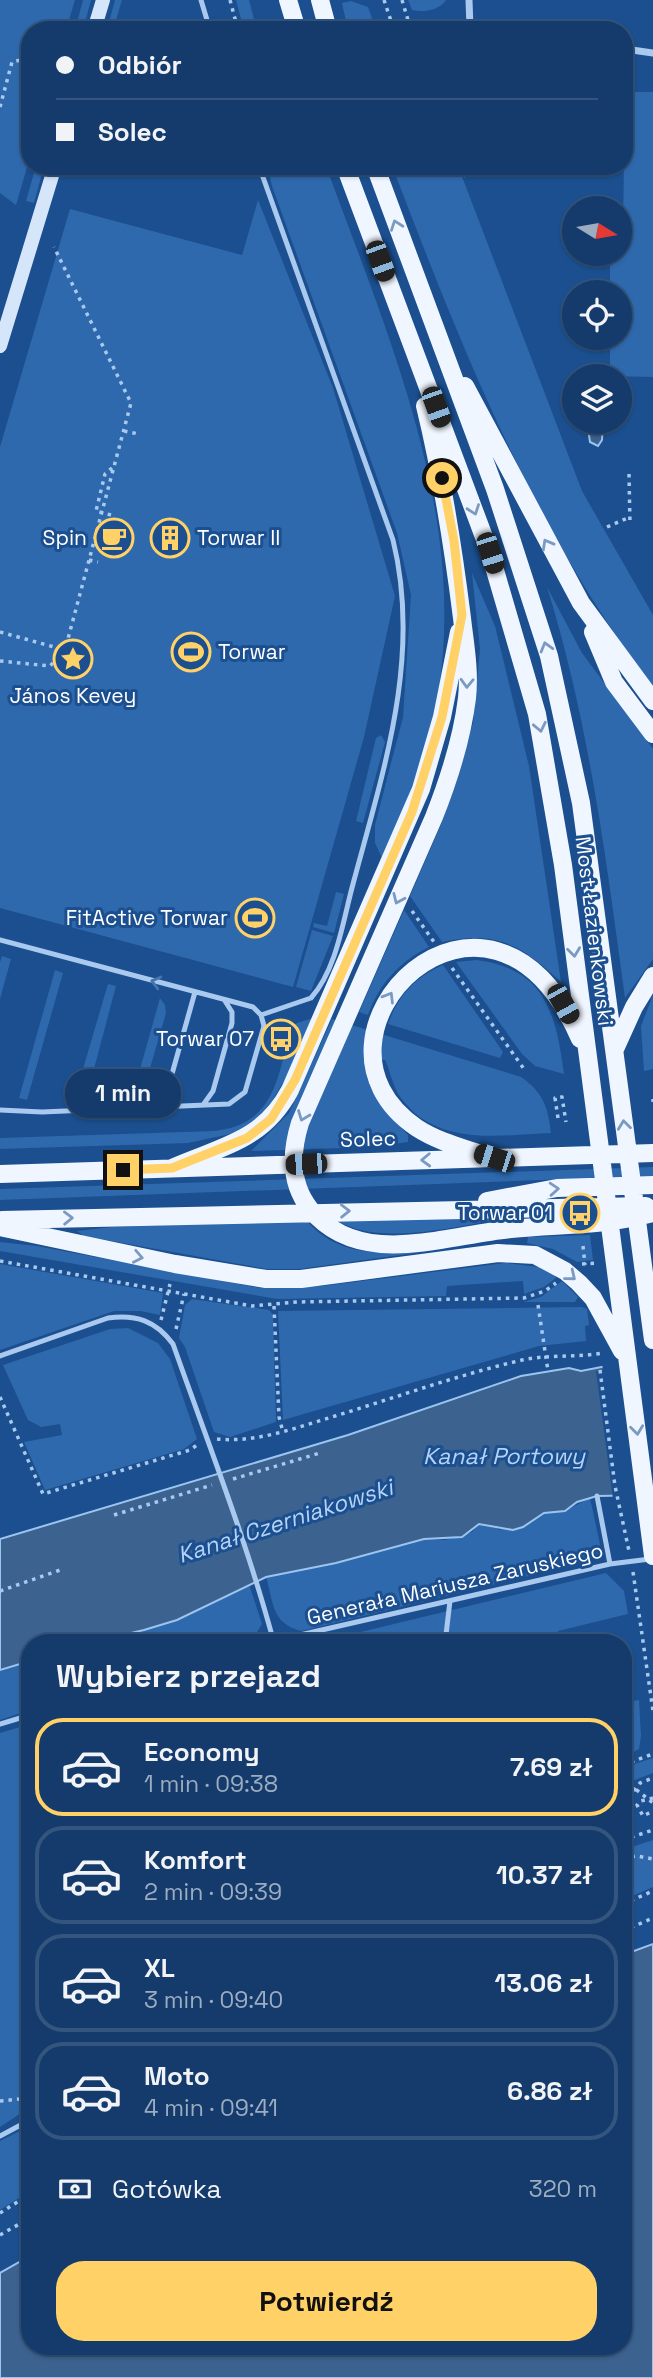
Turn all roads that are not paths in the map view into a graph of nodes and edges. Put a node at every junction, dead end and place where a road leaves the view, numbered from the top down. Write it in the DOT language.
graph roads {
  1 [pos="103,0"];
  2 [pos="201,0"];
  3 [pos="288,0"];
  4 [pos="320,0"];
  5 [pos="469,0"];
  6 [pos="97,21"];
  7 [pos="207,21"];
  8 [pos="294,21"];
  9 [pos="326,21"];
  10 [pos="470,21"];
  11 [pos="633,51"];
  12 [pos="653,53"];
  13 [pos="52,175"];
  14 [pos="262,175"];
  15 [pos="348,175"];
  16 [pos="378,175"];
  17 [pos="407,331"];
  18 [pos="436,335"];
  19 [pos="0,346"];
  20 [pos="581,603"];
  21 [pos="462,615"];
  22 [pos="653,701"];
  23 [pos="653,734"];
  24 [pos="0,940"];
  25 [pos="649,981"];
  26 [pos="195,992"];
  27 [pos="222,999"];
  28 [pos="261,1015"];
  29 [pos="615,1061"];
  30 [pos="588,1063"];
  31 [pos="203,1105"];
  32 [pos="163,1106"];
  33 [pos="0,1110"];
  34 [pos="653,1153"];
  35 [pos="494,1158"];
  36 [pos="172,1168"];
  37 [pos="0,1174"];
  38 [pos="653,1185"];
  39 [pos="653,1206"];
  40 [pos="463,1208"];
  41 [pos="653,1213"];
  42 [pos="0,1220"];
  43 [pos="0,1227"];
  44 [pos="653,1340"];
  45 [pos="0,1356"];
  46 [pos="628,1362"];
  47 [pos="597,1496"];
  48 [pos="653,1557"];
  49 [pos="610,1564"];
  50 [pos="450,1601"];
  51 [pos="272,1634"];
  52 [pos="308,1634"];
  53 [pos="445,1634"];
  54 [pos="21,1718"];
  55 [pos="0,1724"];
  56 [pos="21,2125"];
  57 [pos="0,2136"];
  1 -- 6 [label="street"];
  2 -- 7 [label="lane"];
  3 -- 8 [label="main road"];
  4 -- 9 [label="main road"];
  5 -- 10 [label="street"];
  11 -- 12 [label="street"];
  13 -- 19 [label="street"];
  14 -- 28 [label="lane"];
  15 -- 17 [label="main road"];
  18 -- 16 [label="main road, one-way"];
  17 -- 21 [label="main road"];
  17 -- 30 [label="main road, Most Łazienkowski, one-way"];
  20 -- 18 [label="main road, one-way"];
  29 -- 18 [label="main road, Most Łazienkowski, one-way"];
  20 -- 22 [label="main road"];
  20 -- 23 [label="main road"];
  21 -- 36 [label="main road"];
  21 -- 41 [label="main road, one-way"];
  26 -- 24 [label="lane, one-way"];
  25 -- 29 [label="main road"];
  26 -- 27 [label="lane"];
  26 -- 32 [label="lane"];
  27 -- 28 [label="lane"];
  27 -- 31 [label="lane"];
  28 -- 31 [label="lane"];
  44 -- 29 [label="main road, Most Łazienkowski, one-way"];
  35 -- 30 [label="main road, one-way"];
  30 -- 46 [label="main road, Most Łazienkowski"];
  31 -- 32 [label="lane"];
  32 -- 33 [label="lane"];
  34 -- 35 [label="main road, Solec"];
  35 -- 36 [label="main road, Solec, one-way"];
  36 -- 37 [label="main road, Solec"];
  40 -- 38 [label="main road, one-way"];
  39 -- 40 [label="main road"];
  42 -- 40 [label="main road, one-way"];
  43 -- 46 [label="main road, one-way"];
  45 -- 51 [label="lane"];
  46 -- 48 [label="main road, Most Łazienkowski, one-way"];
  47 -- 49 [label="lane"];
  48 -- 49 [label="lane, Generała Mariusza Zaruskiego"];
  49 -- 50 [label="lane, Generała Mariusza Zaruskiego"];
  50 -- 52 [label="lane, Generała Mariusza Zaruskiego"];
  50 -- 53 [label="lane"];
  54 -- 55 [label="lane"];
  56 -- 57 [label="lane"];
}
